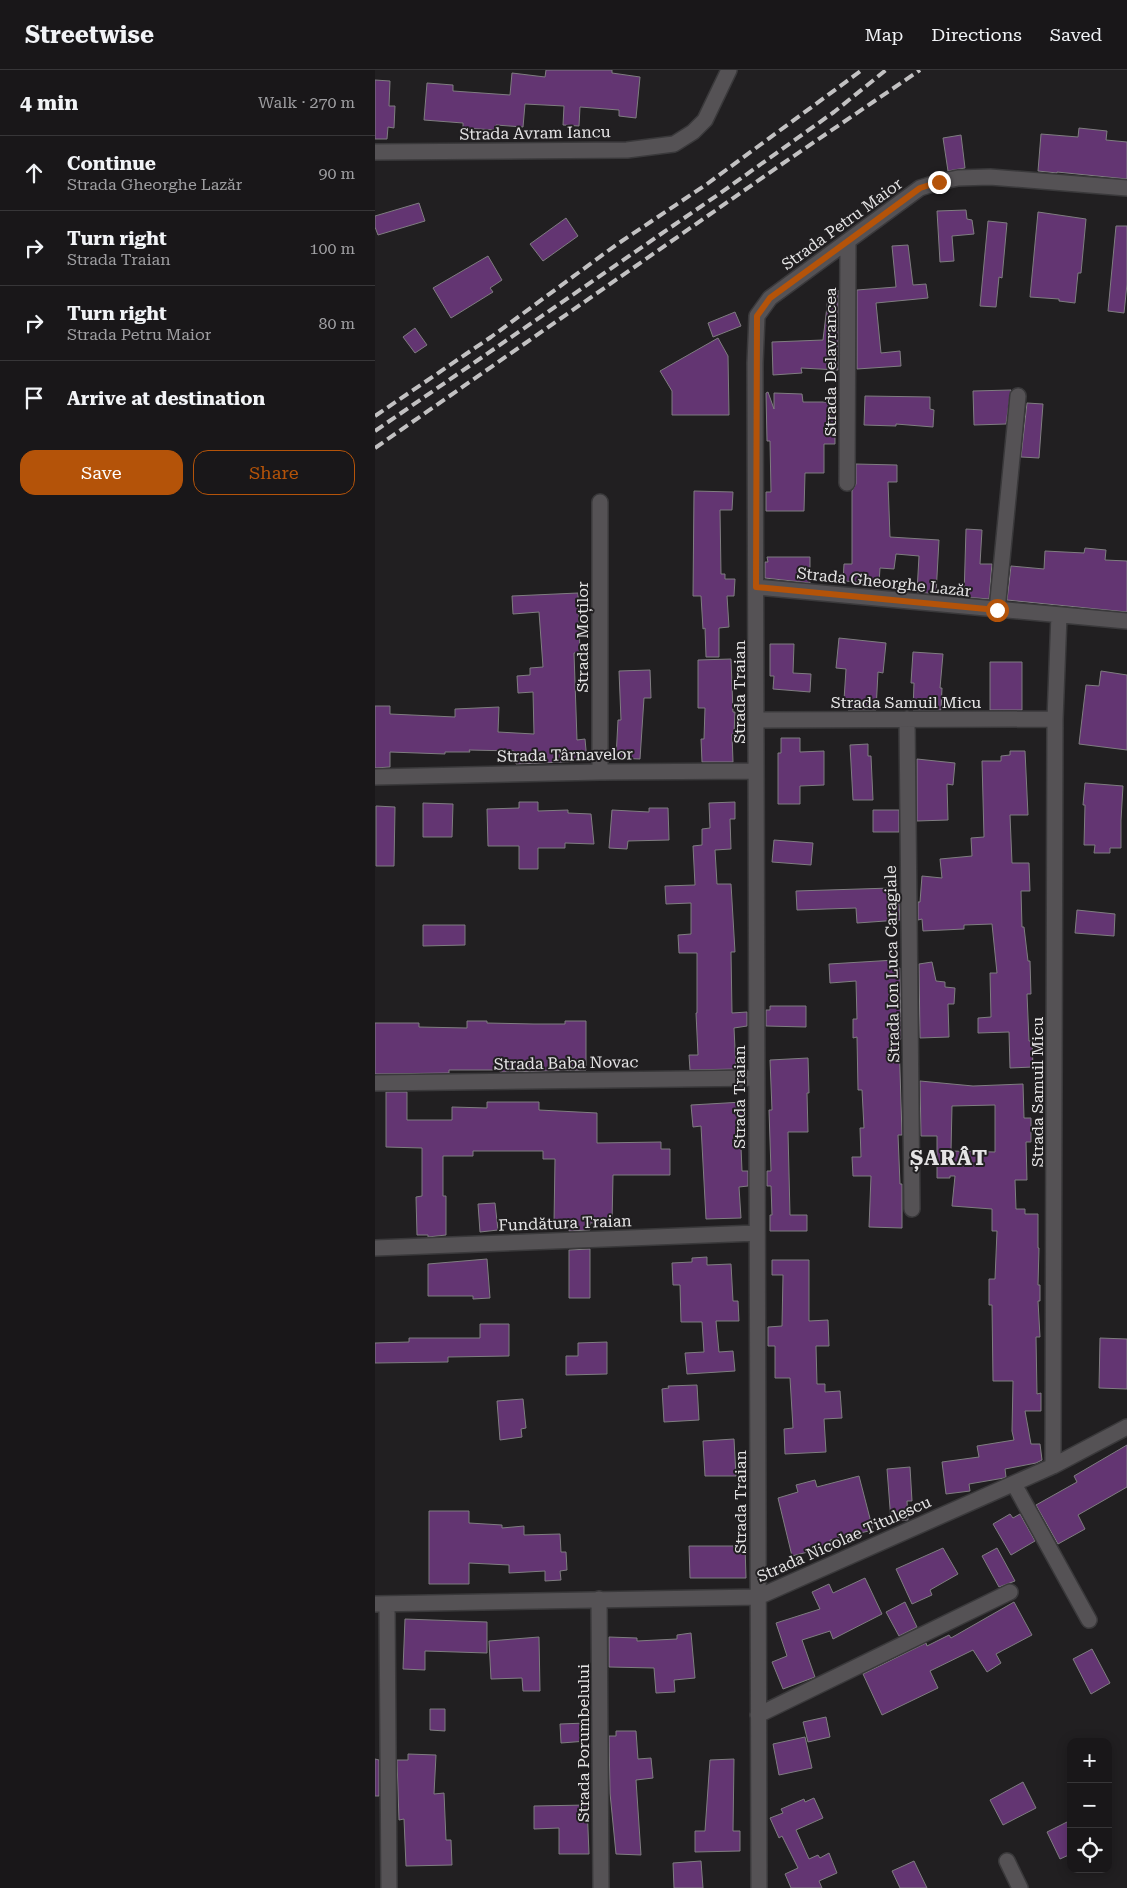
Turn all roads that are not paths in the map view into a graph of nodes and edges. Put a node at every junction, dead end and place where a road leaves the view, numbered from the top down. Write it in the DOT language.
graph roads {
  1 [pos="729,70"];
  2 [pos="375,152"];
  3 [pos="1127,188"];
  4 [pos="848,241"];
  5 [pos="763,308"];
  6 [pos="1018,396"];
  7 [pos="847,482"];
  8 [pos="601,502"];
  9 [pos="756,587"];
  10 [pos="997,610"];
  11 [pos="1059,615"];
  12 [pos="1127,621"];
  13 [pos="907,719"];
  14 [pos="1055,719"];
  15 [pos="756,720"];
  16 [pos="756,771"];
  17 [pos="599,772"];
  18 [pos="375,776"];
  19 [pos="757,1078"];
  20 [pos="375,1083"];
  21 [pos="912,1209"];
  22 [pos="757,1232"];
  23 [pos="375,1248"];
  24 [pos="1127,1427"];
  25 [pos="1053,1466"];
  26 [pos="1014,1484"];
  27 [pos="1009,1592"];
  28 [pos="758,1597"];
  29 [pos="599,1599"];
  30 [pos="381,1604"];
  31 [pos="1089,1620"];
  32 [pos="758,1715"];
  33 [pos="1007,1862"];
  34 [pos="389,1888"];
  35 [pos="601,1888"];
  36 [pos="759,1888"];
  37 [pos="1021,1888"];
  1 -- 2 [label="street, Strada Avram Iancu"];
  3 -- 4 [label="street, Strada Petru Maior"];
  4 -- 5 [label="street, Strada Petru Maior"];
  4 -- 7 [label="street, Strada Delavrancea"];
  5 -- 9 [label="street, Strada Traian"];
  6 -- 10 [label="street"];
  8 -- 17 [label="street, Strada Moților"];
  9 -- 10 [label="street, Strada Gheorghe Lazăr"];
  9 -- 15 [label="street, Strada Traian"];
  10 -- 11 [label="street, Strada Gheorghe Lazăr"];
  11 -- 12 [label="street, Strada Gheorghe Lazăr"];
  11 -- 14 [label="street, Strada Samuil Micu"];
  13 -- 14 [label="street, Strada Samuil Micu"];
  13 -- 15 [label="street, Strada Samuil Micu"];
  13 -- 21 [label="street, Strada Ion Luca Caragiale"];
  14 -- 25 [label="street, Strada Samuil Micu"];
  15 -- 16 [label="street, Strada Traian"];
  16 -- 17 [label="street, Strada Târnavelor"];
  16 -- 19 [label="street, Strada Traian"];
  17 -- 18 [label="street, Strada Târnavelor"];
  19 -- 20 [label="street, Strada Baba Novac"];
  19 -- 22 [label="street, Strada Traian"];
  22 -- 23 [label="street, Fundătura Traian"];
  22 -- 28 [label="street, Strada Traian"];
  24 -- 25 [label="street, Strada Nicolae Titulescu"];
  25 -- 26 [label="street, Strada Nicolae Titulescu"];
  26 -- 28 [label="street, Strada Nicolae Titulescu"];
  26 -- 31 [label="street"];
  27 -- 32 [label="street"];
  28 -- 29 [label="street, Strada Nicolae Titulescu"];
  28 -- 32 [label="street, Strada Traian"];
  29 -- 30 [label="street, Strada Nicolae Titulescu"];
  29 -- 35 [label="street, Strada Porumbelului"];
  30 -- 34 [label="street"];
  32 -- 36 [label="street, Strada Traian"];
  33 -- 37 [label="street"];
}
